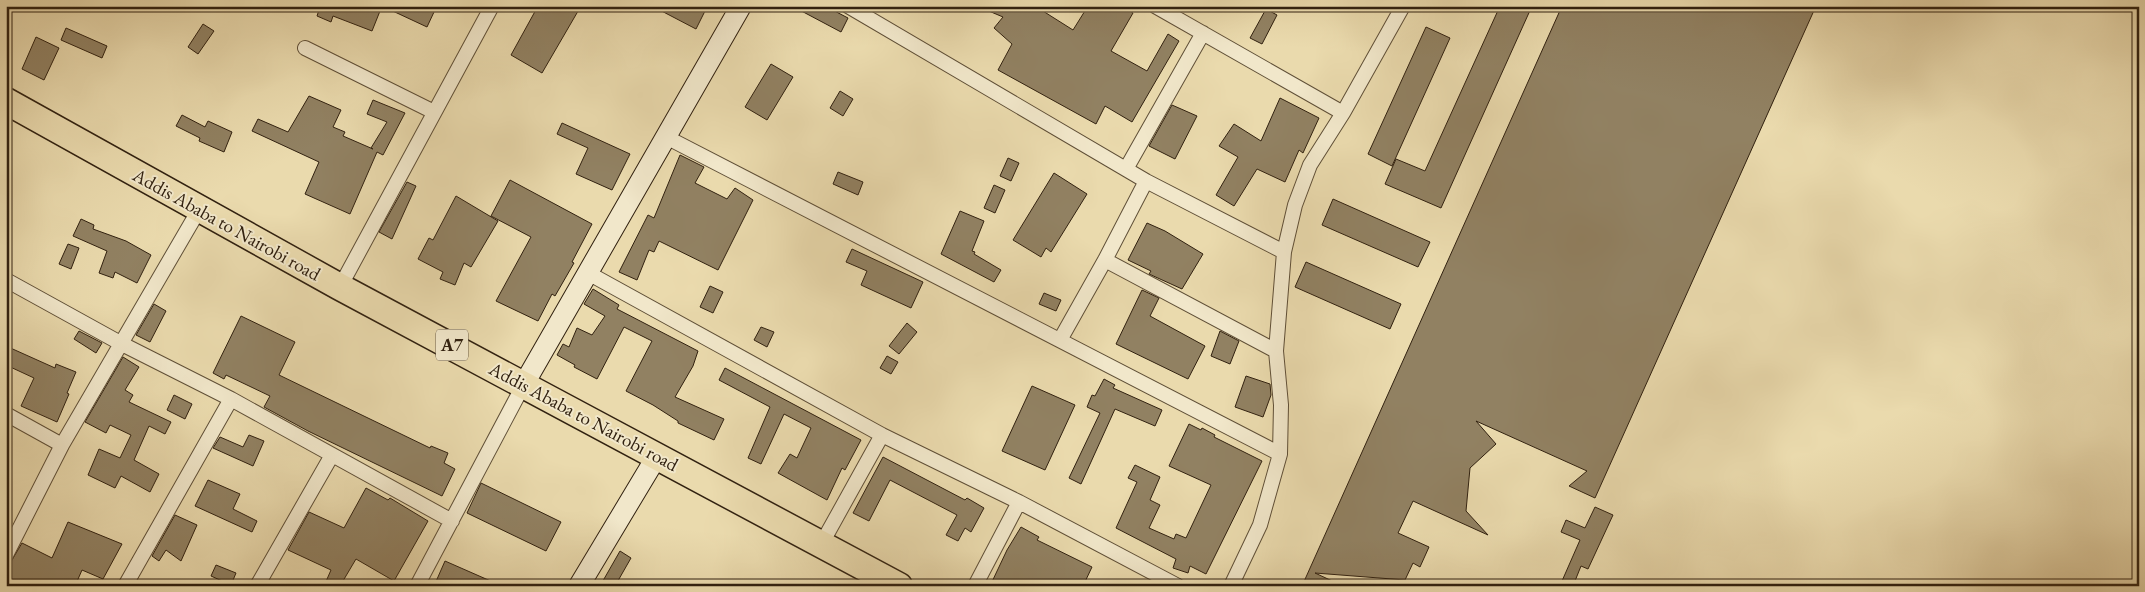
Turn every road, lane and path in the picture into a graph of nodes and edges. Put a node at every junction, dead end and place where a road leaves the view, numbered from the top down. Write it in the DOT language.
graph roads {
  1 [pos="492,6"];
  2 [pos="740,6"];
  3 [pos="848,6"];
  4 [pos="1155,6"];
  5 [pos="1403,6"];
  6 [pos="1203,32"];
  7 [pos="305,48"];
  8 [pos="6,101"];
  9 [pos="434,112"];
  10 [pos="1343,113"];
  11 [pos="666,136"];
  12 [pos="1126,169"];
  13 [pos="1146,181"];
  14 [pos="200,208"];
  15 [pos="1284,252"];
  16 [pos="1105,260"];
  17 [pos="588,272"];
  18 [pos="6,280"];
  19 [pos="340,287"];
  20 [pos="1060,340"];
  21 [pos="122,344"];
  22 [pos="1276,351"];
  23 [pos="524,384"];
  24 [pos="231,399"];
  25 [pos="6,414"];
  26 [pos="882,435"];
  27 [pos="62,445"];
  28 [pos="1280,454"];
  29 [pos="332,455"];
  30 [pos="657,456"];
  31 [pos="1019,502"];
  32 [pos="452,521"];
  33 [pos="822,543"];
  34 [pos="6,555"];
  35 [pos="125,586"];
  36 [pos="258,586"];
  37 [pos="418,586"];
  38 [pos="579,586"];
  39 [pos="899,586"];
  40 [pos="975,586"];
  41 [pos="1178,586"];
  42 [pos="1231,586"];
  1 -- 9 [label="street"];
  2 -- 11 [label="street"];
  3 -- 12 [label="street"];
  4 -- 6 [label="street"];
  5 -- 10 [label="street"];
  6 -- 10 [label="street"];
  6 -- 12 [label="street"];
  7 -- 9 [label="street"];
  8 -- 14 [label="highway, Addis Ababa to Nairobi road / A7"];
  9 -- 19 [label="street"];
  10 -- 15 [label="street"];
  11 -- 17 [label="street"];
  11 -- 20 [label="street"];
  12 -- 13 [label="street"];
  13 -- 15 [label="street"];
  13 -- 16 [label="street"];
  14 -- 19 [label="highway, Addis Ababa to Nairobi road / A7"];
  14 -- 21 [label="street"];
  15 -- 22 [label="street"];
  16 -- 20 [label="street"];
  16 -- 22 [label="street"];
  17 -- 23 [label="street"];
  17 -- 26 [label="street"];
  18 -- 21 [label="street"];
  19 -- 23 [label="highway, Addis Ababa to Nairobi road / A7"];
  20 -- 28 [label="street"];
  21 -- 24 [label="street"];
  21 -- 27 [label="street"];
  22 -- 28 [label="street"];
  23 -- 30 [label="highway, Addis Ababa to Nairobi road / A7"];
  23 -- 32 [label="street"];
  24 -- 29 [label="street"];
  24 -- 35 [label="street"];
  25 -- 27 [label="street"];
  26 -- 31 [label="street"];
  26 -- 33 [label="street"];
  27 -- 34 [label="street"];
  28 -- 42 [label="street"];
  29 -- 32 [label="street"];
  29 -- 36 [label="street"];
  30 -- 33 [label="highway, Addis Ababa to Nairobi road / A7"];
  30 -- 38 [label="street"];
  31 -- 40 [label="street"];
  31 -- 41 [label="street"];
  32 -- 37 [label="street"];
  33 -- 39 [label="highway, Addis Ababa to Nairobi road / A7"];
}
